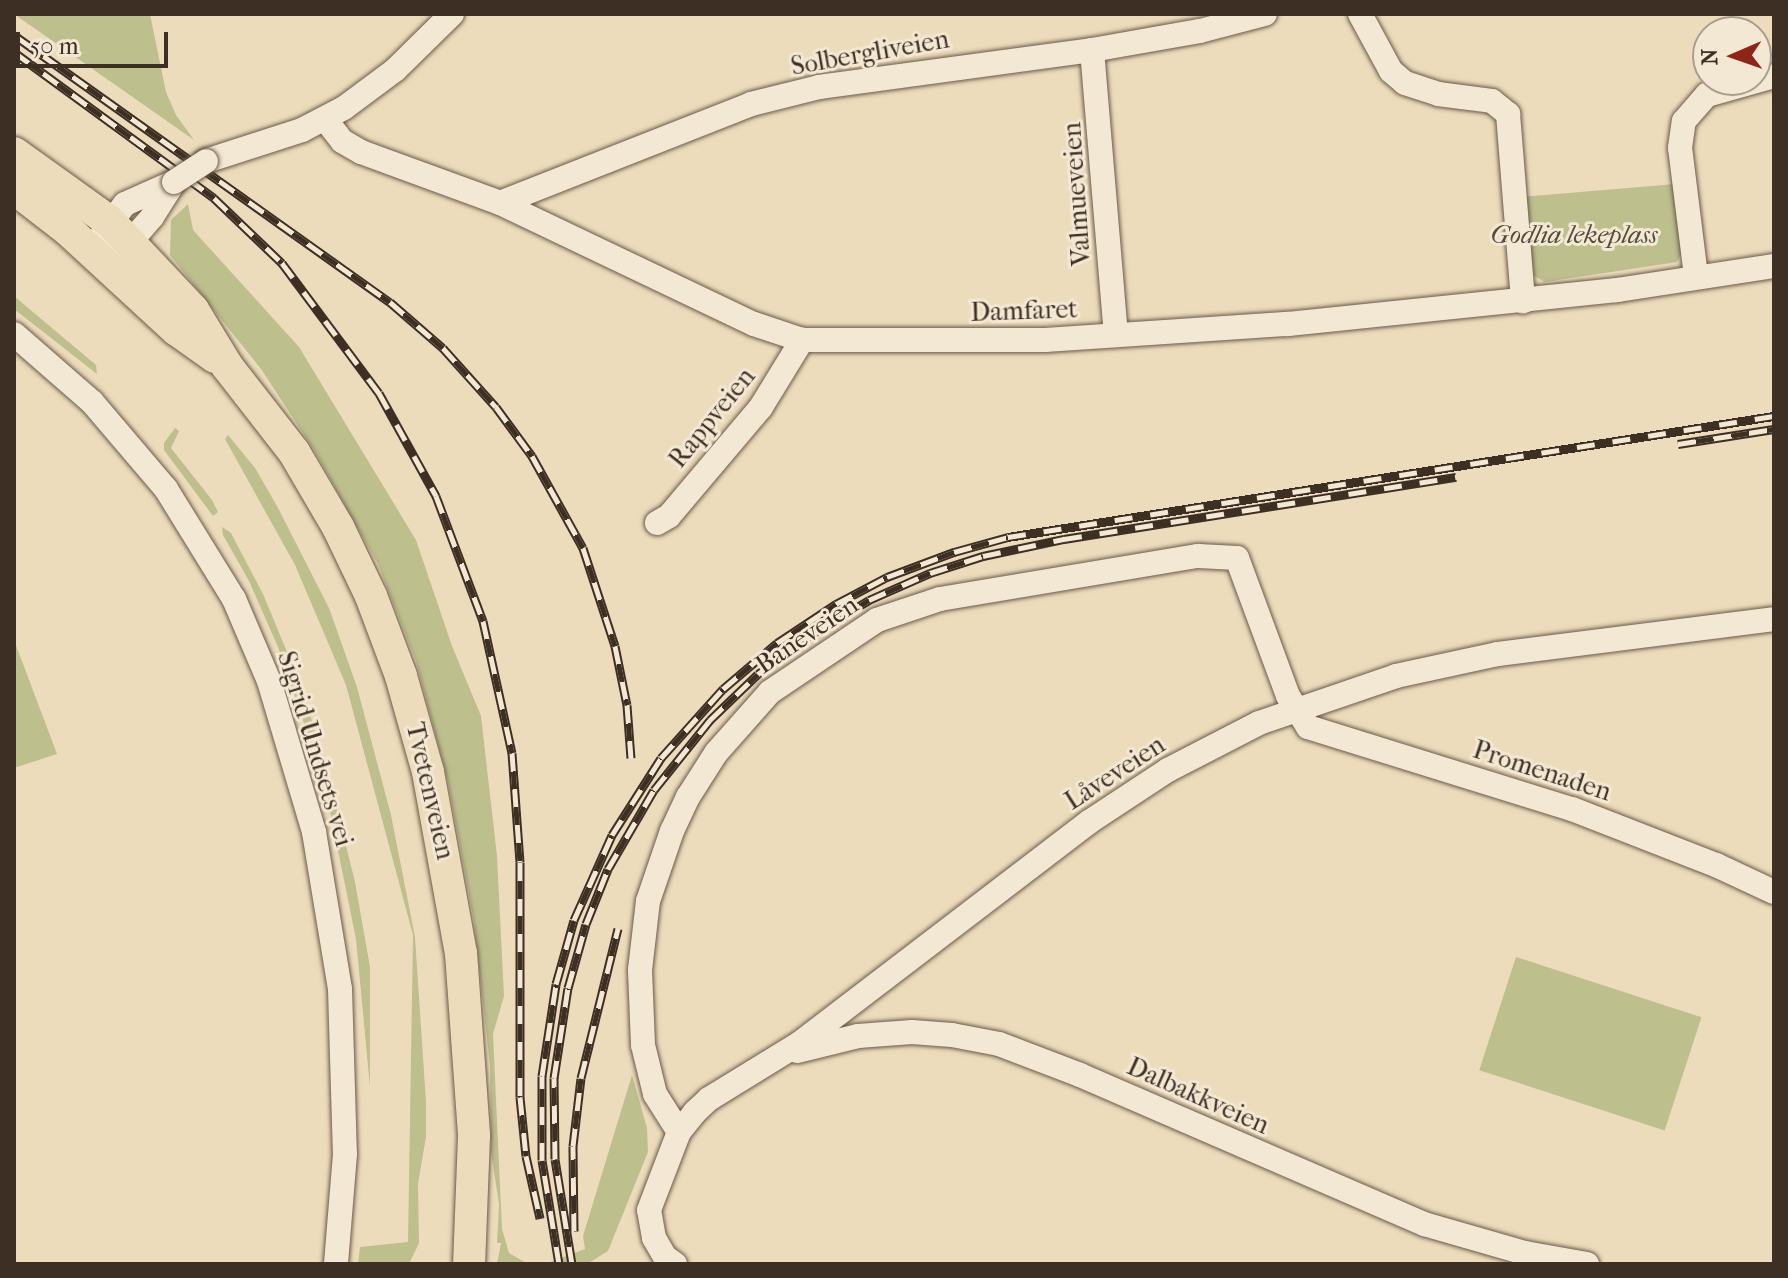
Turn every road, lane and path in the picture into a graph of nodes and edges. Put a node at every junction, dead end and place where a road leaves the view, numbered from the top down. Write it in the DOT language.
graph roads {
  1 [pos="452,14"];
  2 [pos="1265,14"];
  3 [pos="1360,14"];
  4 [pos="1092,50"];
  5 [pos="1774,76"];
  6 [pos="325,119"];
  7 [pos="14,153"];
  8 [pos="14,188"];
  9 [pos="500,203"];
  10 [pos="121,231"];
  11 [pos="98,256"];
  12 [pos="1774,266"];
  13 [pos="1696,276"];
  14 [pos="1523,301"];
  15 [pos="14,334"];
  16 [pos="1116,335"];
  17 [pos="802,340"];
  18 [pos="227,366"];
  19 [pos="657,523"];
  20 [pos="1774,619"];
  21 [pos="1294,709"];
  22 [pos="1774,892"];
  23 [pos="780,1057"];
  24 [pos="679,1132"];
  25 [pos="336,1264"];
  26 [pos="469,1264"];
  27 [pos="675,1264"];
  28 [pos="1587,1264"];
  1 -- 6 [label="street"];
  2 -- 4 [label="street, Solbergliveien"];
  3 -- 14 [label="street"];
  4 -- 9 [label="street, Solbergliveien"];
  4 -- 16 [label="street, Valmueveien"];
  5 -- 13 [label="street"];
  6 -- 9 [label="street, Damfaret"];
  6 -- 10 [label="street, bridge"];
  7 -- 10 [label="main road, Tvetenveien"];
  8 -- 11 [label="main road, Tvetenveien"];
  9 -- 17 [label="street, Damfaret"];
  10 -- 11 [label="street"];
  10 -- 18 [label="main road, Tvetenveien"];
  11 -- 18 [label="main road, Tvetenveien"];
  12 -- 13 [label="street, Damfaret"];
  13 -- 14 [label="street, Damfaret"];
  14 -- 16 [label="street, Damfaret"];
  15 -- 25 [label="street, Sigrid Undsets vei"];
  16 -- 17 [label="street, Damfaret"];
  17 -- 19 [label="street, Rappveien"];
  18 -- 26 [label="main road, Tvetenveien"];
  20 -- 21 [label="street, Låveveien"];
  21 -- 22 [label="street, Promenaden"];
  21 -- 23 [label="street, Låveveien"];
  21 -- 24 [label="street, Baneveien"];
  23 -- 24 [label="street, Låveveien"];
  23 -- 28 [label="street, Dalbakkveien"];
  24 -- 27 [label="street, Låveveien"];
}
